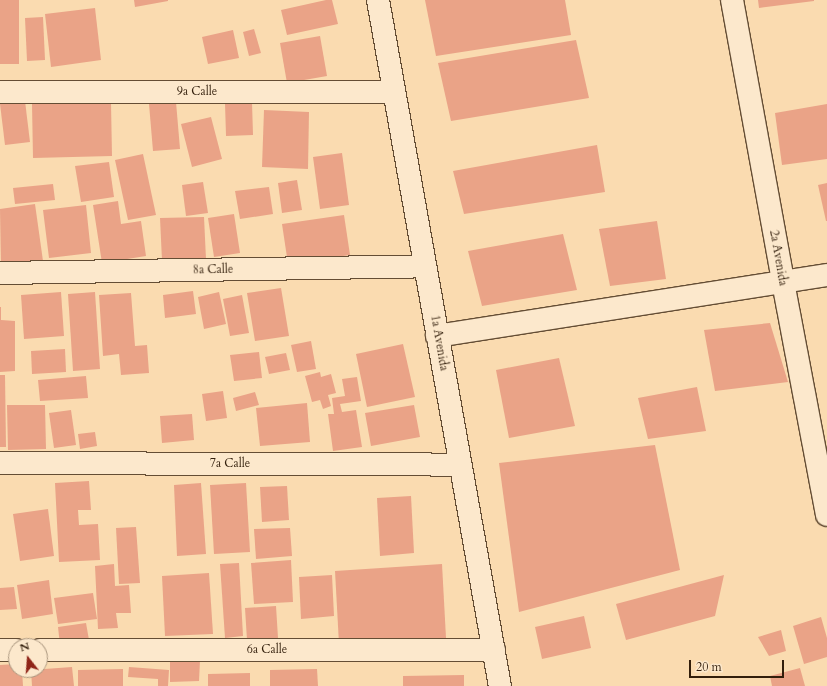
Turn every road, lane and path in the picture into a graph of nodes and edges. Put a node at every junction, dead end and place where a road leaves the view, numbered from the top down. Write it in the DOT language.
graph roads {
  1 [pos="378,0"];
  2 [pos="732,0"];
  3 [pos="0,92"];
  4 [pos="394,92"];
  5 [pos="425,266"];
  6 [pos="0,273"];
  7 [pos="827,275"];
  8 [pos="782,282"];
  9 [pos="437,336"];
  10 [pos="0,463"];
  11 [pos="460,465"];
  12 [pos="827,515"];
  13 [pos="48,650"];
  14 [pos="494,650"];
  15 [pos="500,686"];
  1 -- 4 [label="street, 1a Avenida"];
  2 -- 8 [label="street, 2a Avenida"];
  3 -- 4 [label="street, 9a Calle"];
  4 -- 5 [label="street, 1a Avenida"];
  5 -- 6 [label="street, 8a Calle"];
  5 -- 9 [label="street, 1a Avenida"];
  7 -- 8 [label="street"];
  8 -- 9 [label="street"];
  8 -- 12 [label="street, 2a Avenida"];
  9 -- 11 [label="street, 1a Avenida"];
  10 -- 11 [label="street, 7a Calle"];
  11 -- 14 [label="street, 1a Avenida"];
  13 -- 14 [label="street, 6a Calle"];
  14 -- 15 [label="street, 1a Avenida"];
}
